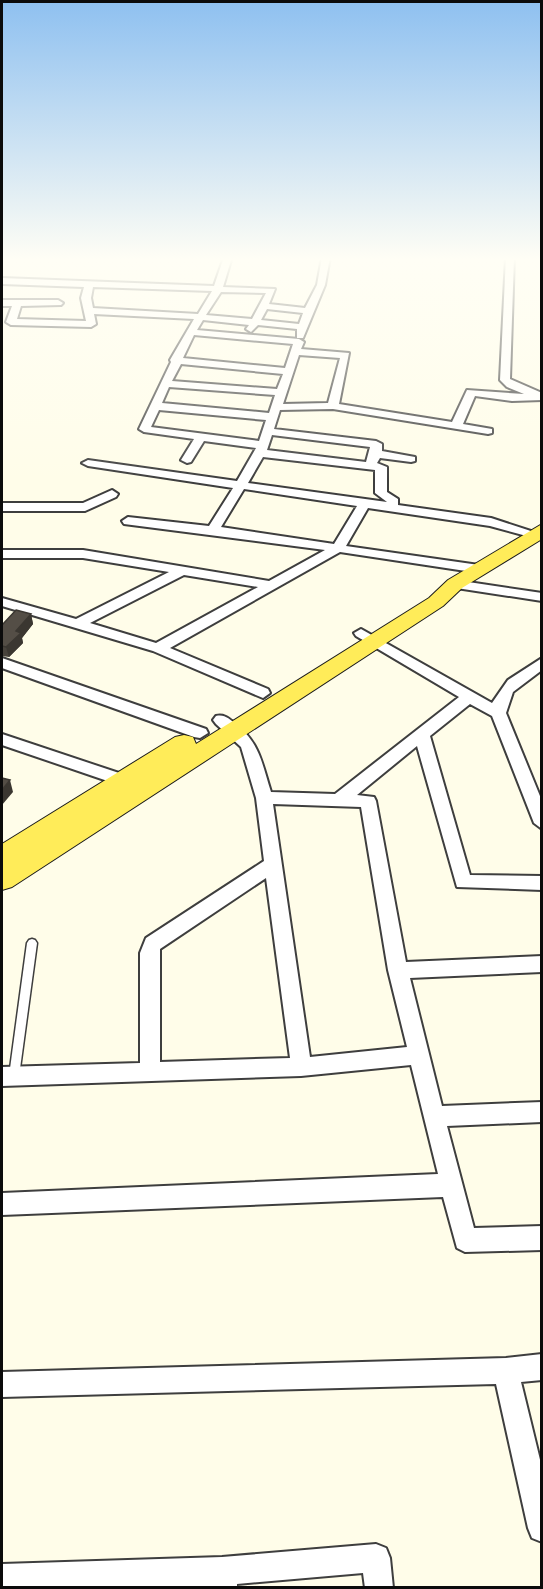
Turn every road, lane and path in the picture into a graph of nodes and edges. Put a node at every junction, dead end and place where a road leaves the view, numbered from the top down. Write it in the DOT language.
graph roads {
  1 [pos="250,331"];
  2 [pos="301,331"];
  3 [pos="507,331"];
  4 [pos="191,332"];
  5 [pos="247,338"];
  6 [pos="297,347"];
  7 [pos="175,360"];
  8 [pos="288,371"];
  9 [pos="164,384"];
  10 [pos="283,392"];
  11 [pos="540,396"];
  12 [pos="155,406"];
  13 [pos="333,406"];
  14 [pos="274,412"];
  15 [pos="456,426"];
  16 [pos="267,431"];
  17 [pos="488,431"];
  18 [pos="201,437"];
  19 [pos="260,449"];
  20 [pos="373,459"];
  21 [pos="411,459"];
  22 [pos="187,460"];
  23 [pos="88,463"];
  24 [pos="240,486"];
  25 [pos="112,494"];
  26 [pos="365,503"];
  27 [pos="2,507"];
  28 [pos="390,507"];
  29 [pos="128,521"];
  30 [pos="213,530"];
  31 [pos="538,532"];
  32 [pos="339,548"];
  33 [pos="2,554"];
  34 [pos="479,568"];
  35 [pos="183,570"];
  36 [pos="271,585"];
  37 [pos="453,586"];
  38 [pos="542,597"];
  39 [pos="2,602"];
  40 [pos="78,624"];
  41 [pos="366,637"];
  42 [pos="158,648"];
  43 [pos="2,663"];
  44 [pos="542,663"];
  45 [pos="263,693"];
  46 [pos="470,696"];
  47 [pos="498,713"];
  48 [pos="228,725"];
  49 [pos="200,733"];
  50 [pos="422,734"];
  51 [pos="2,739"];
  52 [pos="135,784"];
  53 [pos="264,798"];
  54 [pos="339,800"];
  55 [pos="540,815"];
  56 [pos="2,857"];
  57 [pos="273,864"];
  58 [pos="2,879"];
  59 [pos="542,883"];
  60 [pos="32,943"];
  61 [pos="542,964"];
  62 [pos="398,969"];
  63 [pos="420,1055"];
  64 [pos="301,1067"];
  65 [pos="150,1070"];
  66 [pos="8,1076"];
  67 [pos="542,1112"];
  68 [pos="435,1116"];
  69 [pos="452,1185"];
  70 [pos="2,1204"];
  71 [pos="542,1238"];
  72 [pos="542,1367"];
  73 [pos="506,1371"];
  74 [pos="2,1385"];
  75 [pos="542,1528"];
  76 [pos="2,1578"];
  77 [pos="223,1579"];
  78 [pos="82,1582"];
  79 [pos="379,1587"];
  1 -- 5 [label="street"];
  2 -- 6 [label="street"];
  3 -- 11 [label="street"];
  4 -- 5 [label="street"];
  4 -- 7 [label="street"];
  5 -- 6 [label="street"];
  6 -- 8 [label="street"];
  6 -- 13 [label="street"];
  7 -- 8 [label="street"];
  7 -- 9 [label="street"];
  8 -- 10 [label="street"];
  9 -- 10 [label="street"];
  9 -- 12 [label="street"];
  10 -- 14 [label="street"];
  11 -- 15 [label="street"];
  12 -- 14 [label="street"];
  12 -- 18 [label="street"];
  13 -- 14 [label="street"];
  13 -- 15 [label="street"];
  14 -- 16 [label="street"];
  15 -- 17 [label="street"];
  16 -- 19 [label="street"];
  16 -- 20 [label="street"];
  18 -- 19 [label="street"];
  18 -- 22 [label="street"];
  19 -- 20 [label="street"];
  19 -- 24 [label="street"];
  20 -- 21 [label="street"];
  20 -- 28 [label="street"];
  23 -- 24 [label="street"];
  24 -- 26 [label="street"];
  24 -- 30 [label="street"];
  25 -- 27 [label="street"];
  26 -- 28 [label="street"];
  26 -- 32 [label="street"];
  28 -- 31 [label="street"];
  29 -- 30 [label="street"];
  30 -- 32 [label="street"];
  31 -- 34 [label="main road"];
  32 -- 34 [label="street"];
  32 -- 36 [label="street"];
  33 -- 35 [label="street"];
  34 -- 37 [label="main road"];
  35 -- 36 [label="street"];
  35 -- 40 [label="street"];
  36 -- 42 [label="street"];
  37 -- 38 [label="street"];
  37 -- 41 [label="main road"];
  39 -- 40 [label="street"];
  40 -- 42 [label="street"];
  41 -- 45 [label="main road"];
  41 -- 46 [label="street"];
  41 -- 48 [label="main road"];
  42 -- 45 [label="street"];
  43 -- 49 [label="street"];
  44 -- 47 [label="street"];
  45 -- 48 [label="main road"];
  46 -- 47 [label="street"];
  46 -- 50 [label="street"];
  47 -- 55 [label="street"];
  48 -- 49 [label="main road"];
  48 -- 52 [label="main road"];
  48 -- 53 [label="street"];
  49 -- 52 [label="main road"];
  50 -- 54 [label="street"];
  50 -- 59 [label="street"];
  51 -- 52 [label="street"];
  52 -- 56 [label="main road"];
  52 -- 58 [label="main road"];
  53 -- 54 [label="street"];
  53 -- 57 [label="street"];
  54 -- 62 [label="street"];
  57 -- 64 [label="street"];
  57 -- 65 [label="street"];
  60 -- 66 [label="lane"];
  61 -- 62 [label="street"];
  62 -- 63 [label="street"];
  63 -- 64 [label="street"];
  63 -- 68 [label="street"];
  64 -- 65 [label="street"];
  65 -- 66 [label="street"];
  67 -- 68 [label="street"];
  68 -- 69 [label="street"];
  69 -- 70 [label="street"];
  69 -- 71 [label="street"];
  72 -- 73 [label="street"];
  73 -- 74 [label="street"];
  73 -- 75 [label="street"];
  76 -- 78 [label="street"];
  77 -- 78 [label="street"];
  77 -- 79 [label="street"];
}
